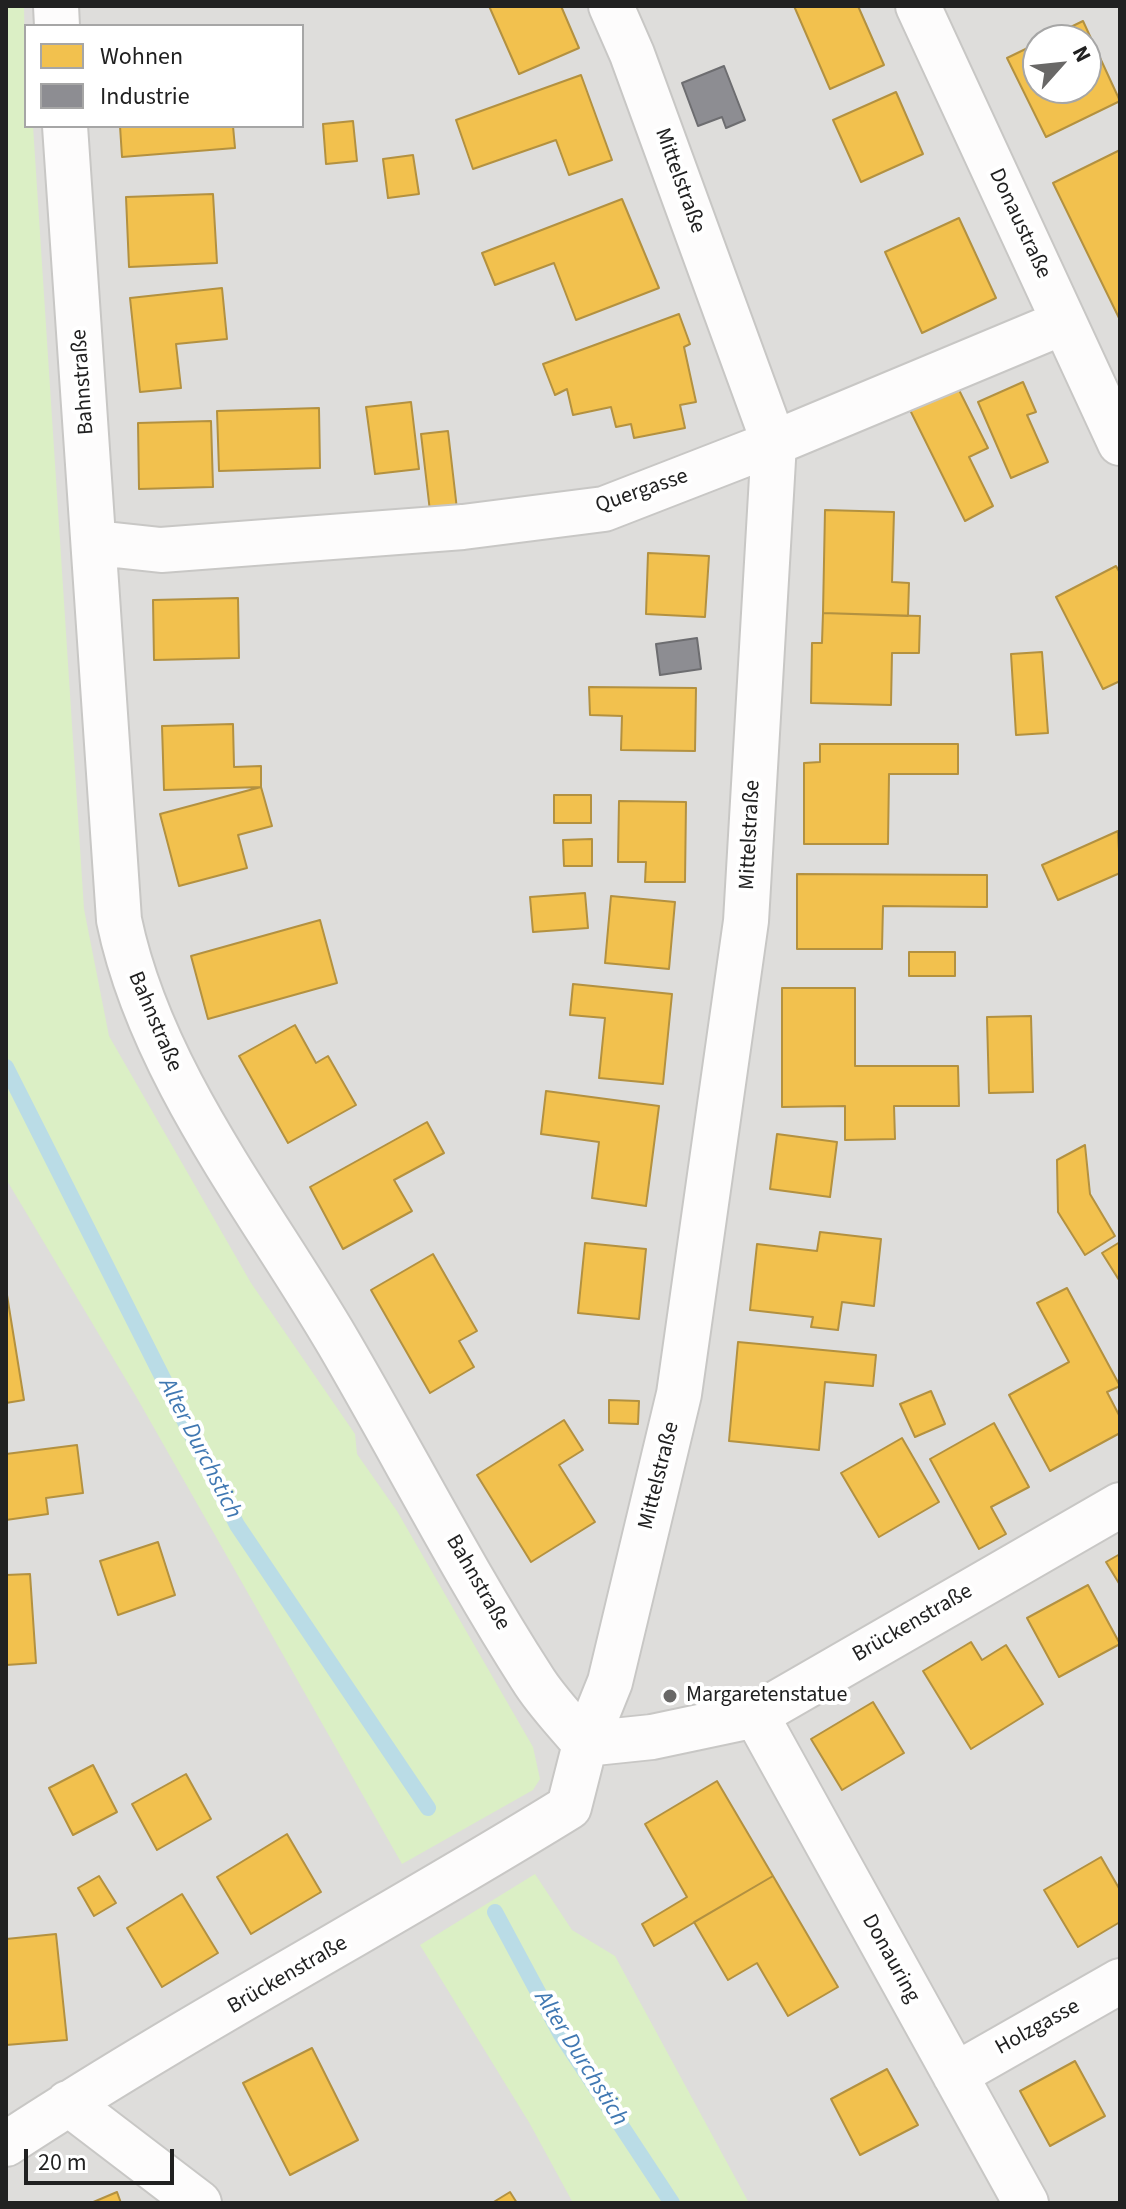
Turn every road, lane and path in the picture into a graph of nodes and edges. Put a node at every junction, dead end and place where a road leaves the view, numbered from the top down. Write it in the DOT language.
graph roads {
  1 [pos="611,6"];
  2 [pos="918,6"];
  3 [pos="65,128"];
  4 [pos="1064,322"];
  5 [pos="774,443"];
  6 [pos="1120,443"];
  7 [pos="96,543"];
  8 [pos="1120,1505"];
  9 [pos="756,1715"];
  10 [pos="585,1744"];
  11 [pos="569,1807"];
  12 [pos="1120,1981"];
  13 [pos="955,2075"];
  14 [pos="68,2103"];
  15 [pos="6,2144"];
  16 [pos="199,2203"];
  17 [pos="1026,2203"];
  1 -- 5 [label="street, Mittelstraße"];
  2 -- 4 [label="street, Donaustraße"];
  3 -- 7 [label="street, Bahnstraße"];
  4 -- 5 [label="street, Quergasse"];
  4 -- 6 [label="street, Donaustraße"];
  5 -- 7 [label="street, Quergasse"];
  5 -- 10 [label="street, Mittelstraße"];
  7 -- 10 [label="street, Bahnstraße"];
  8 -- 9 [label="street, Brückenstraße"];
  9 -- 10 [label="street, Brückenstraße"];
  9 -- 13 [label="street, Donauring"];
  10 -- 11 [label="street, Mittelstraße"];
  11 -- 14 [label="street, Brückenstraße"];
  12 -- 13 [label="street, Holzgasse"];
  13 -- 17 [label="street, Donauring"];
  14 -- 15 [label="street, Brückenstraße"];
  14 -- 16 [label="street"];
}
